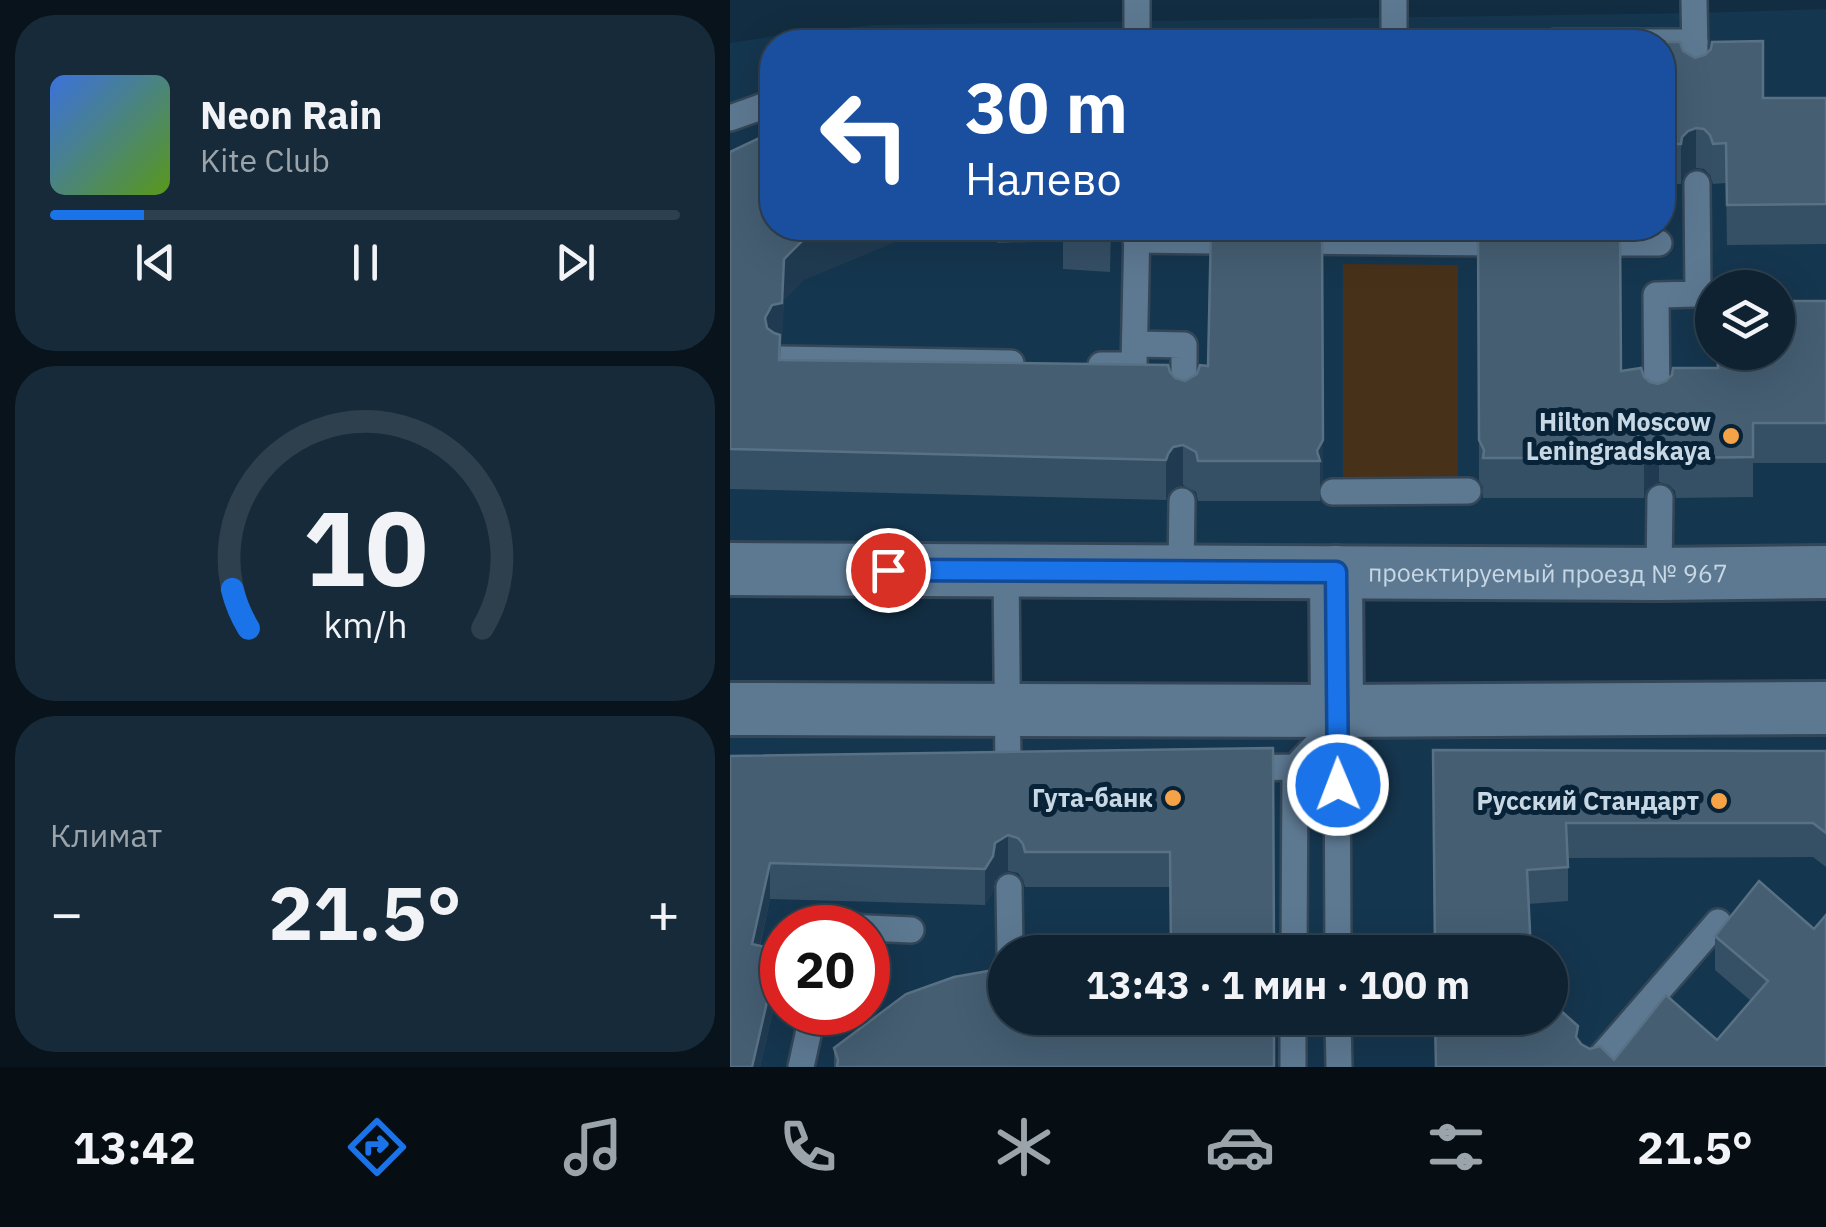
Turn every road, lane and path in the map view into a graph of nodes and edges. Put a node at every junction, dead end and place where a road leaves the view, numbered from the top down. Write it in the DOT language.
graph roads {
  1 [pos="1137,0"];
  2 [pos="1394,0"];
  3 [pos="1694,0"];
  4 [pos="1137,30"];
  5 [pos="1394,30"];
  6 [pos="1675,42"];
  7 [pos="1695,42"];
  8 [pos="1696,82"];
  9 [pos="760,107"];
  10 [pos="730,118"];
  11 [pos="1697,184"];
  12 [pos="1136,240"];
  13 [pos="1200,240"];
  14 [pos="1304,240"];
  15 [pos="1466,240"];
  16 [pos="1211,241"];
  17 [pos="1286,241"];
  18 [pos="1495,242"];
  19 [pos="1620,243"];
  20 [pos="1658,244"];
  21 [pos="1134,344"];
  22 [pos="781,359"];
  23 [pos="1036,364"];
  24 [pos="1076,364"];
  25 [pos="1184,405"];
  26 [pos="1657,408"];
  27 [pos="1468,491"];
  28 [pos="1332,492"];
  29 [pos="1660,498"];
  30 [pos="1182,501"];
  31 [pos="730,569"];
  32 [pos="1006,570"];
  33 [pos="1182,571"];
  34 [pos="1336,572"];
  35 [pos="1826,572"];
  36 [pos="1660,574"];
  37 [pos="1826,708"];
  38 [pos="730,709"];
  39 [pos="1006,710"];
  40 [pos="1337,729"];
  41 [pos="1295,768"];
  42 [pos="1218,769"];
  43 [pos="1046,772"];
  44 [pos="1009,888"];
  45 [pos="1718,922"];
  46 [pos="890,929"];
  47 [pos="911,930"];
  48 [pos="1010,935"];
  49 [pos="1294,935"];
  50 [pos="1338,935"];
  51 [pos="808,1035"];
  52 [pos="1293,1035"];
  53 [pos="1338,1035"];
  54 [pos="801,1067"];
  55 [pos="1293,1067"];
  56 [pos="1338,1067"];
  57 [pos="1592,1067"];
  1 -- 4 [label="lane"];
  2 -- 5 [label="lane"];
  3 -- 7 [label="lane"];
  6 -- 7 [label="lane"];
  7 -- 8 [label="lane"];
  9 -- 10 [label="lane"];
  11 -- 26 [label="lane"];
  12 -- 21 [label="lane"];
  13 -- 16 [label="lane"];
  14 -- 17 [label="lane"];
  15 -- 18 [label="lane"];
  19 -- 20 [label="lane"];
  21 -- 24 [label="lane"];
  21 -- 25 [label="lane"];
  22 -- 23 [label="lane"];
  27 -- 28 [label="lane"];
  29 -- 36 [label="lane"];
  30 -- 33 [label="lane"];
  31 -- 32 [label="street, проектируемый проезд № 967"];
  32 -- 33 [label="street, проектируемый проезд № 967"];
  32 -- 39 [label="lane"];
  33 -- 34 [label="street, проектируемый проезд № 967"];
  34 -- 36 [label="street, проектируемый проезд № 967"];
  34 -- 40 [label="street"];
  35 -- 36 [label="street, проектируемый проезд № 967"];
  37 -- 40 [label="street"];
  38 -- 39 [label="street"];
  39 -- 40 [label="street"];
  39 -- 43 [label="lane"];
  40 -- 41 [label="lane"];
  40 -- 50 [label="lane"];
  41 -- 42 [label="lane"];
  41 -- 49 [label="lane"];
  44 -- 48 [label="lane"];
  45 -- 57 [label="lane"];
  46 -- 47 [label="lane"];
  51 -- 54 [label="lane"];
  52 -- 55 [label="lane"];
  53 -- 56 [label="lane"];
}
